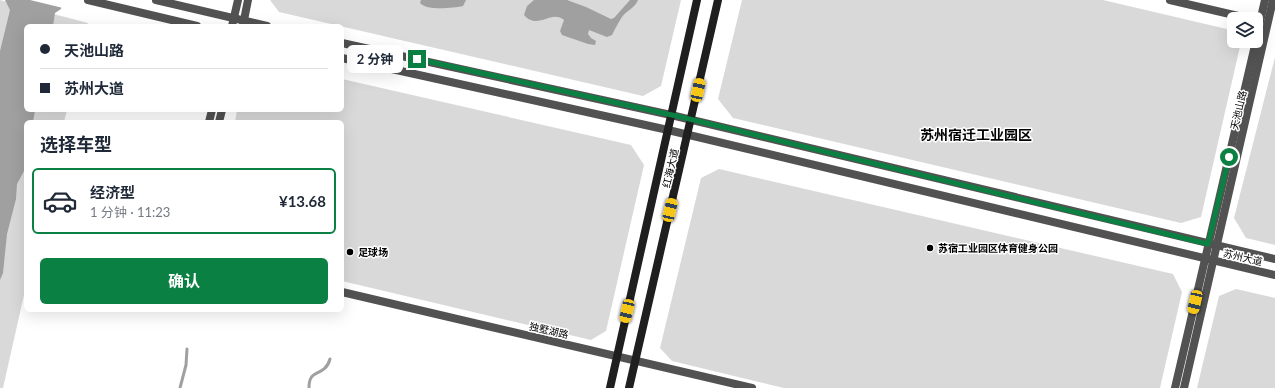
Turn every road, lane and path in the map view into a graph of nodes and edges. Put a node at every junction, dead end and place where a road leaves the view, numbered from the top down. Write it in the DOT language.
graph roads {
  1 [pos="88,0"];
  2 [pos="156,0"];
  3 [pos="238,0"];
  4 [pos="248,0"];
  5 [pos="697,0"];
  6 [pos="718,0"];
  7 [pos="1170,0"];
  8 [pos="1265,0"];
  9 [pos="1273,0"];
  10 [pos="1227,13"];
  11 [pos="233,22"];
  12 [pos="1265,22"];
  13 [pos="189,24"];
  14 [pos="243,24"];
  15 [pos="344,43"];
  16 [pos="1254,48"];
  17 [pos="344,58"];
  18 [pos="671,115"];
  19 [pos="691,120"];
  20 [pos="668,130"];
  21 [pos="688,134"];
  22 [pos="1208,244"];
  23 [pos="1217,246"];
  24 [pos="1205,259"];
  25 [pos="1275,259"];
  26 [pos="1214,261"];
  27 [pos="1275,275"];
  28 [pos="344,292"];
  29 [pos="617,356"];
  30 [pos="636,361"];
  31 [pos="610,388"];
  32 [pos="629,388"];
  33 [pos="752,388"];
  34 [pos="1175,388"];
  35 [pos="1184,388"];
  1 -- 13 [label="street"];
  2 -- 11 [label="street"];
  3 -- 11 [label="street"];
  4 -- 14 [label="street"];
  5 -- 18 [label="main road, 红海大道"];
  6 -- 19 [label="main road, 红海大道"];
  7 -- 10 [label="street"];
  8 -- 12 [label="street, 天池山路"];
  9 -- 12 [label="street, 天池山路"];
  11 -- 14 [label="street"];
  12 -- 23 [label="street, 天池山路"];
  15 -- 18 [label="street, 苏州大道"];
  16 -- 22 [label="street, 天池山路"];
  17 -- 20 [label="street, 苏州大道"];
  18 -- 19 [label="street, 苏州大道"];
  18 -- 20 [label="main road, 红海大道"];
  19 -- 21 [label="main road, 红海大道"];
  19 -- 22 [label="street, 苏州大道"];
  20 -- 21 [label="street, 苏州大道"];
  20 -- 29 [label="main road, 红海大道"];
  21 -- 24 [label="street, 苏州大道"];
  21 -- 30 [label="main road, 红海大道"];
  22 -- 23 [label="street, 苏州大道"];
  22 -- 24 [label="street, 天池山路"];
  23 -- 25 [label="street, 苏州大道"];
  23 -- 26 [label="street, 天池山路"];
  24 -- 26 [label="street, 苏州大道"];
  24 -- 34 [label="street, 天池山路"];
  26 -- 27 [label="street, 苏州大道"];
  26 -- 35 [label="street, 天池山路"];
  28 -- 29 [label="street, 独墅湖路"];
  29 -- 30 [label="street, 独墅湖路"];
  29 -- 31 [label="main road, 红海大道"];
  30 -- 32 [label="main road, 红海大道"];
  30 -- 33 [label="street, 独墅湖路"];
}
